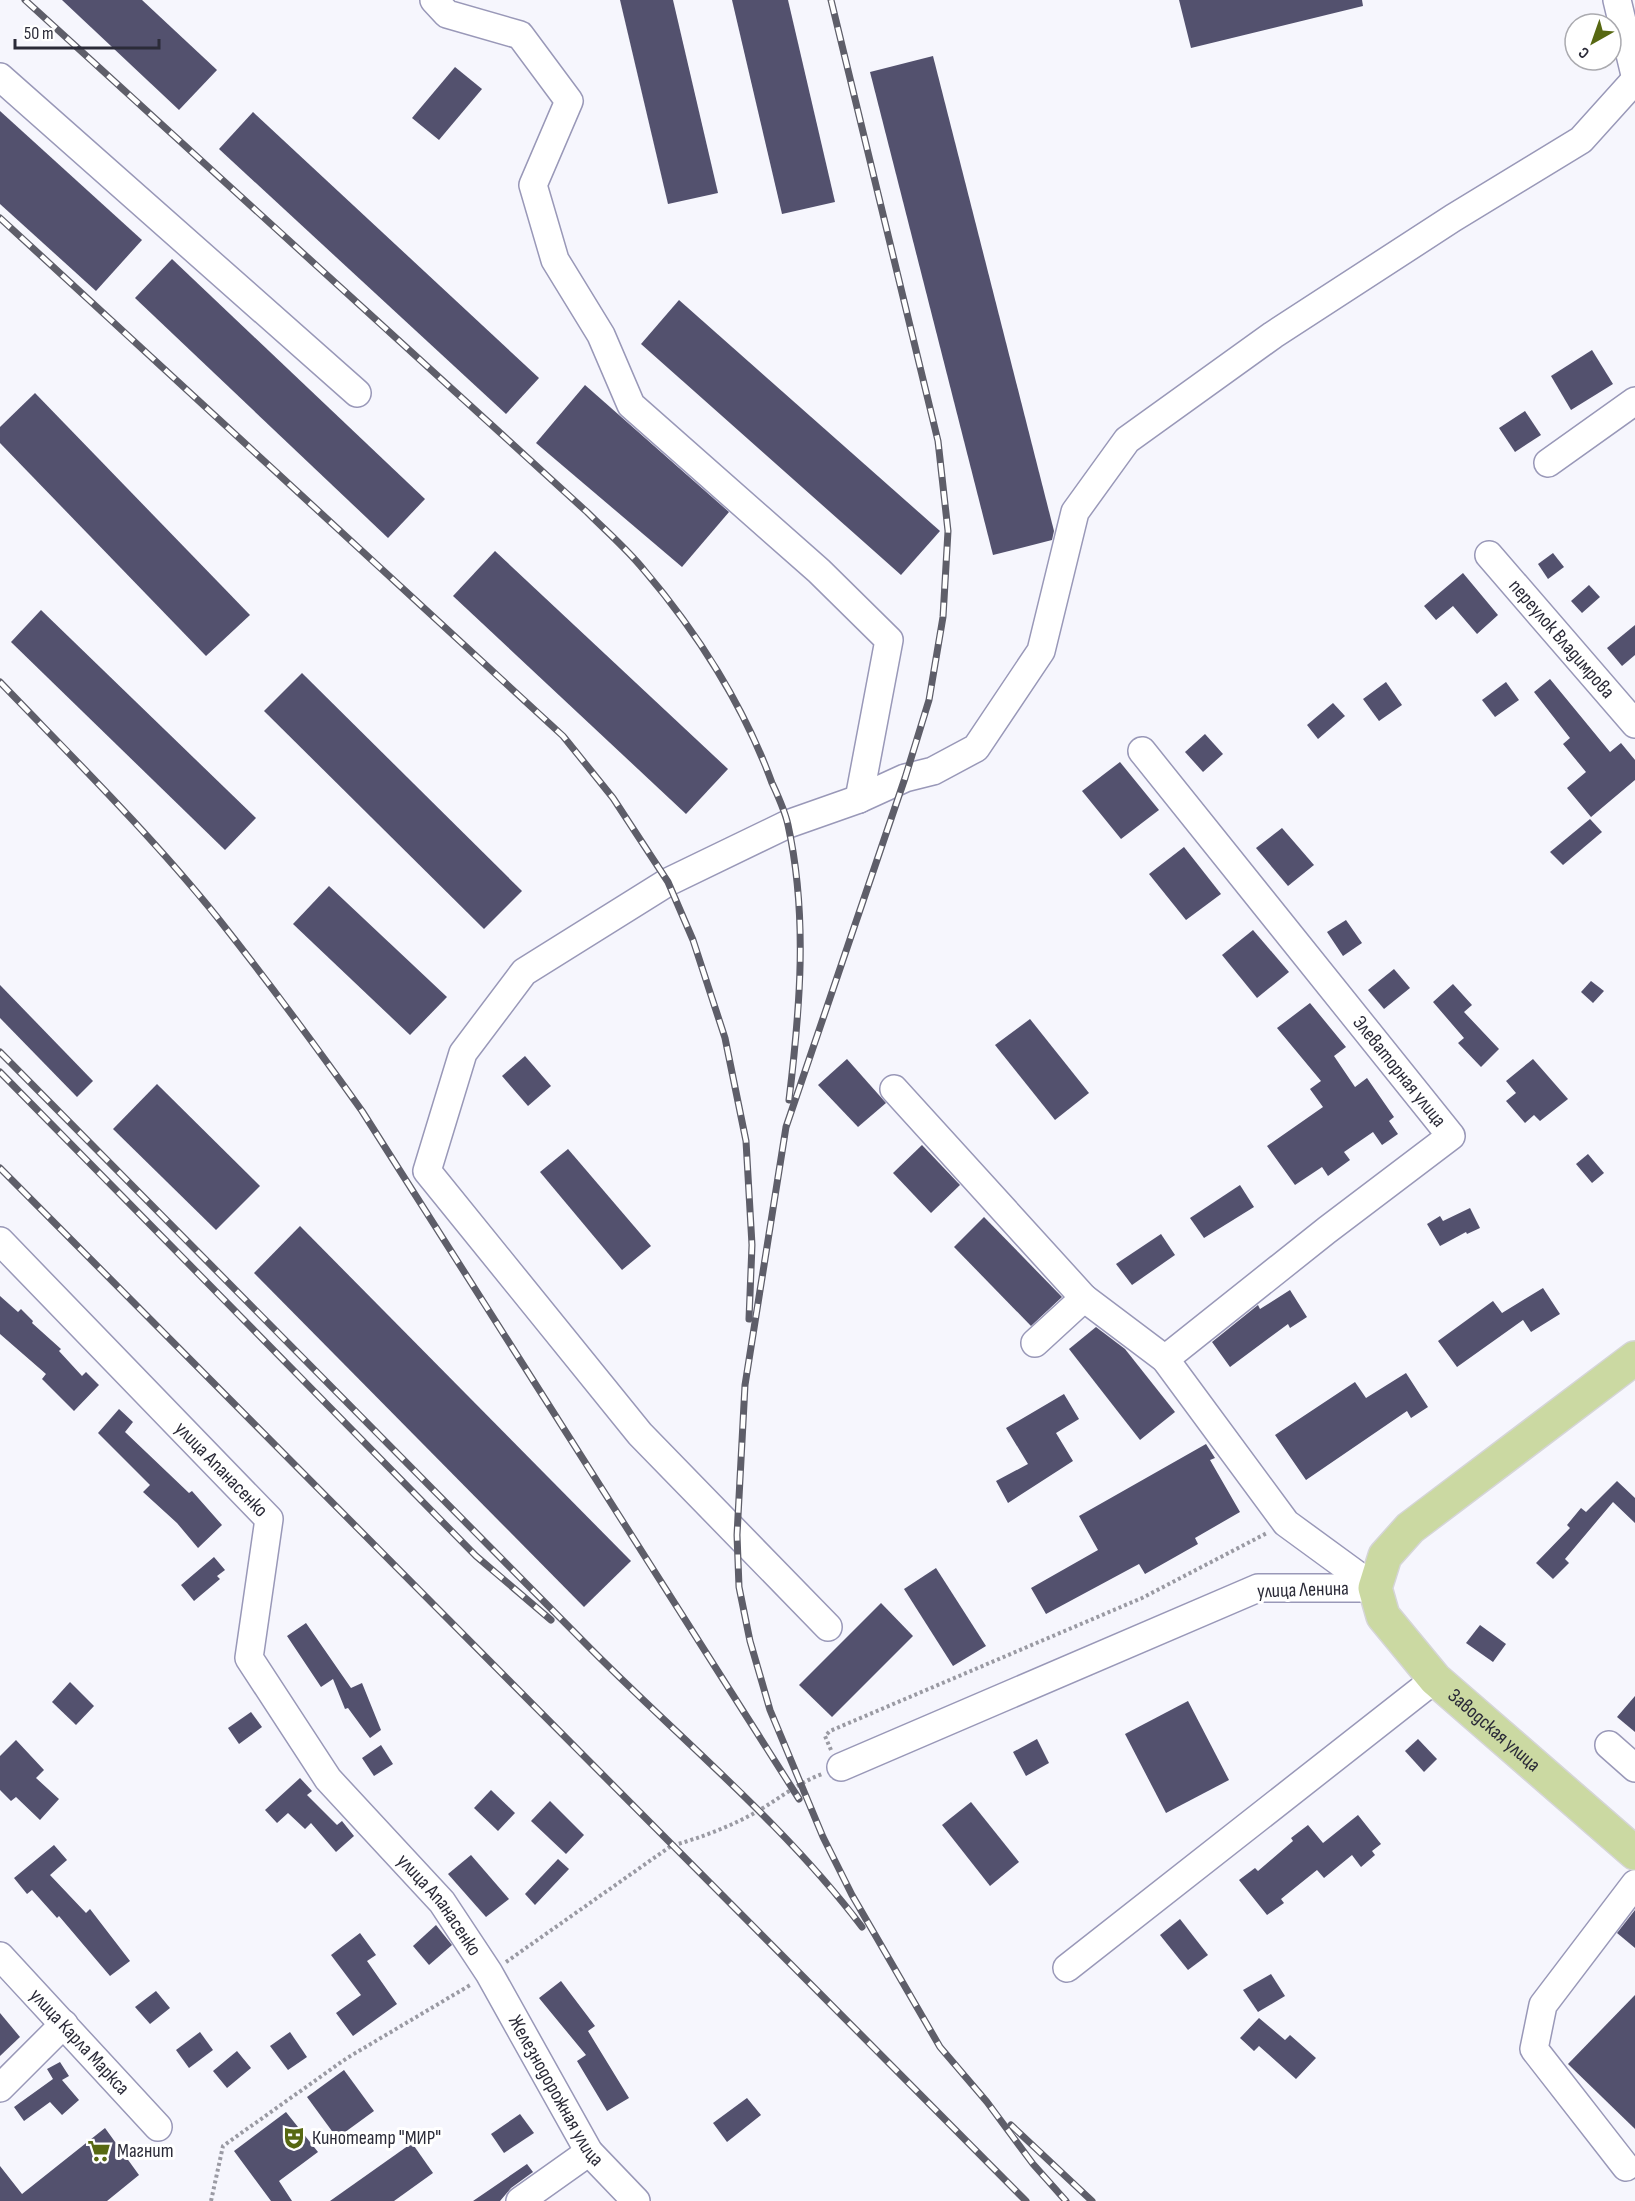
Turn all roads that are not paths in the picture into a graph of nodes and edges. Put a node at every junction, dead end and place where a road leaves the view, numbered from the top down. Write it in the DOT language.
graph roads {
  1 [pos="434,0"];
  2 [pos="1617,0"];
  3 [pos="1635,75"];
  4 [pos="0,77"];
  5 [pos="1635,80"];
  6 [pos="357,393"];
  7 [pos="1635,401"];
  8 [pos="1548,463"];
  9 [pos="1489,555"];
  10 [pos="1635,724"];
  11 [pos="1142,751"];
  12 [pos="859,799"];
  13 [pos="894,1089"];
  14 [pos="0,1241"];
  15 [pos="1084,1298"];
  16 [pos="1035,1343"];
  17 [pos="1635,1358"];
  18 [pos="1165,1359"];
  19 [pos="1375,1588"];
  20 [pos="828,1626"];
  21 [pos="1436,1679"];
  22 [pos="1609,1745"];
  23 [pos="841,1767"];
  24 [pos="1635,1768"];
  25 [pos="1635,1853"];
  26 [pos="1635,1884"];
  27 [pos="0,1956"];
  28 [pos="1067,1968"];
  29 [pos="489,1973"];
  30 [pos="64,2024"];
  31 [pos="0,2088"];
  32 [pos="159,2127"];
  33 [pos="589,2152"];
  34 [pos="1626,2167"];
  35 [pos="520,2201"];
  36 [pos="636,2201"];
  1 -- 12 [label="street"];
  2 -- 3 [label="street"];
  4 -- 6 [label="street"];
  5 -- 12 [label="street"];
  7 -- 8 [label="street"];
  9 -- 10 [label="street, переулок Владимрова"];
  11 -- 18 [label="street, Элеваторная улица"];
  12 -- 20 [label="street"];
  13 -- 15 [label="street"];
  14 -- 29 [label="street, улица Апанасенко"];
  15 -- 16 [label="street"];
  15 -- 18 [label="street"];
  17 -- 19 [label="main road, улица Ленина"];
  18 -- 19 [label="street"];
  19 -- 21 [label="main road, Заводская улица"];
  19 -- 23 [label="street, улица Ленина"];
  21 -- 25 [label="main road, Заводская улица"];
  21 -- 28 [label="street"];
  22 -- 24 [label="street"];
  26 -- 34 [label="street"];
  27 -- 30 [label="street, улица Карла Маркса"];
  29 -- 33 [label="street, Железнодорожная улица"];
  30 -- 31 [label="street"];
  30 -- 32 [label="street, улица Карла Маркса"];
  33 -- 35 [label="street"];
  33 -- 36 [label="street, Железнодорожная улица"];
}
